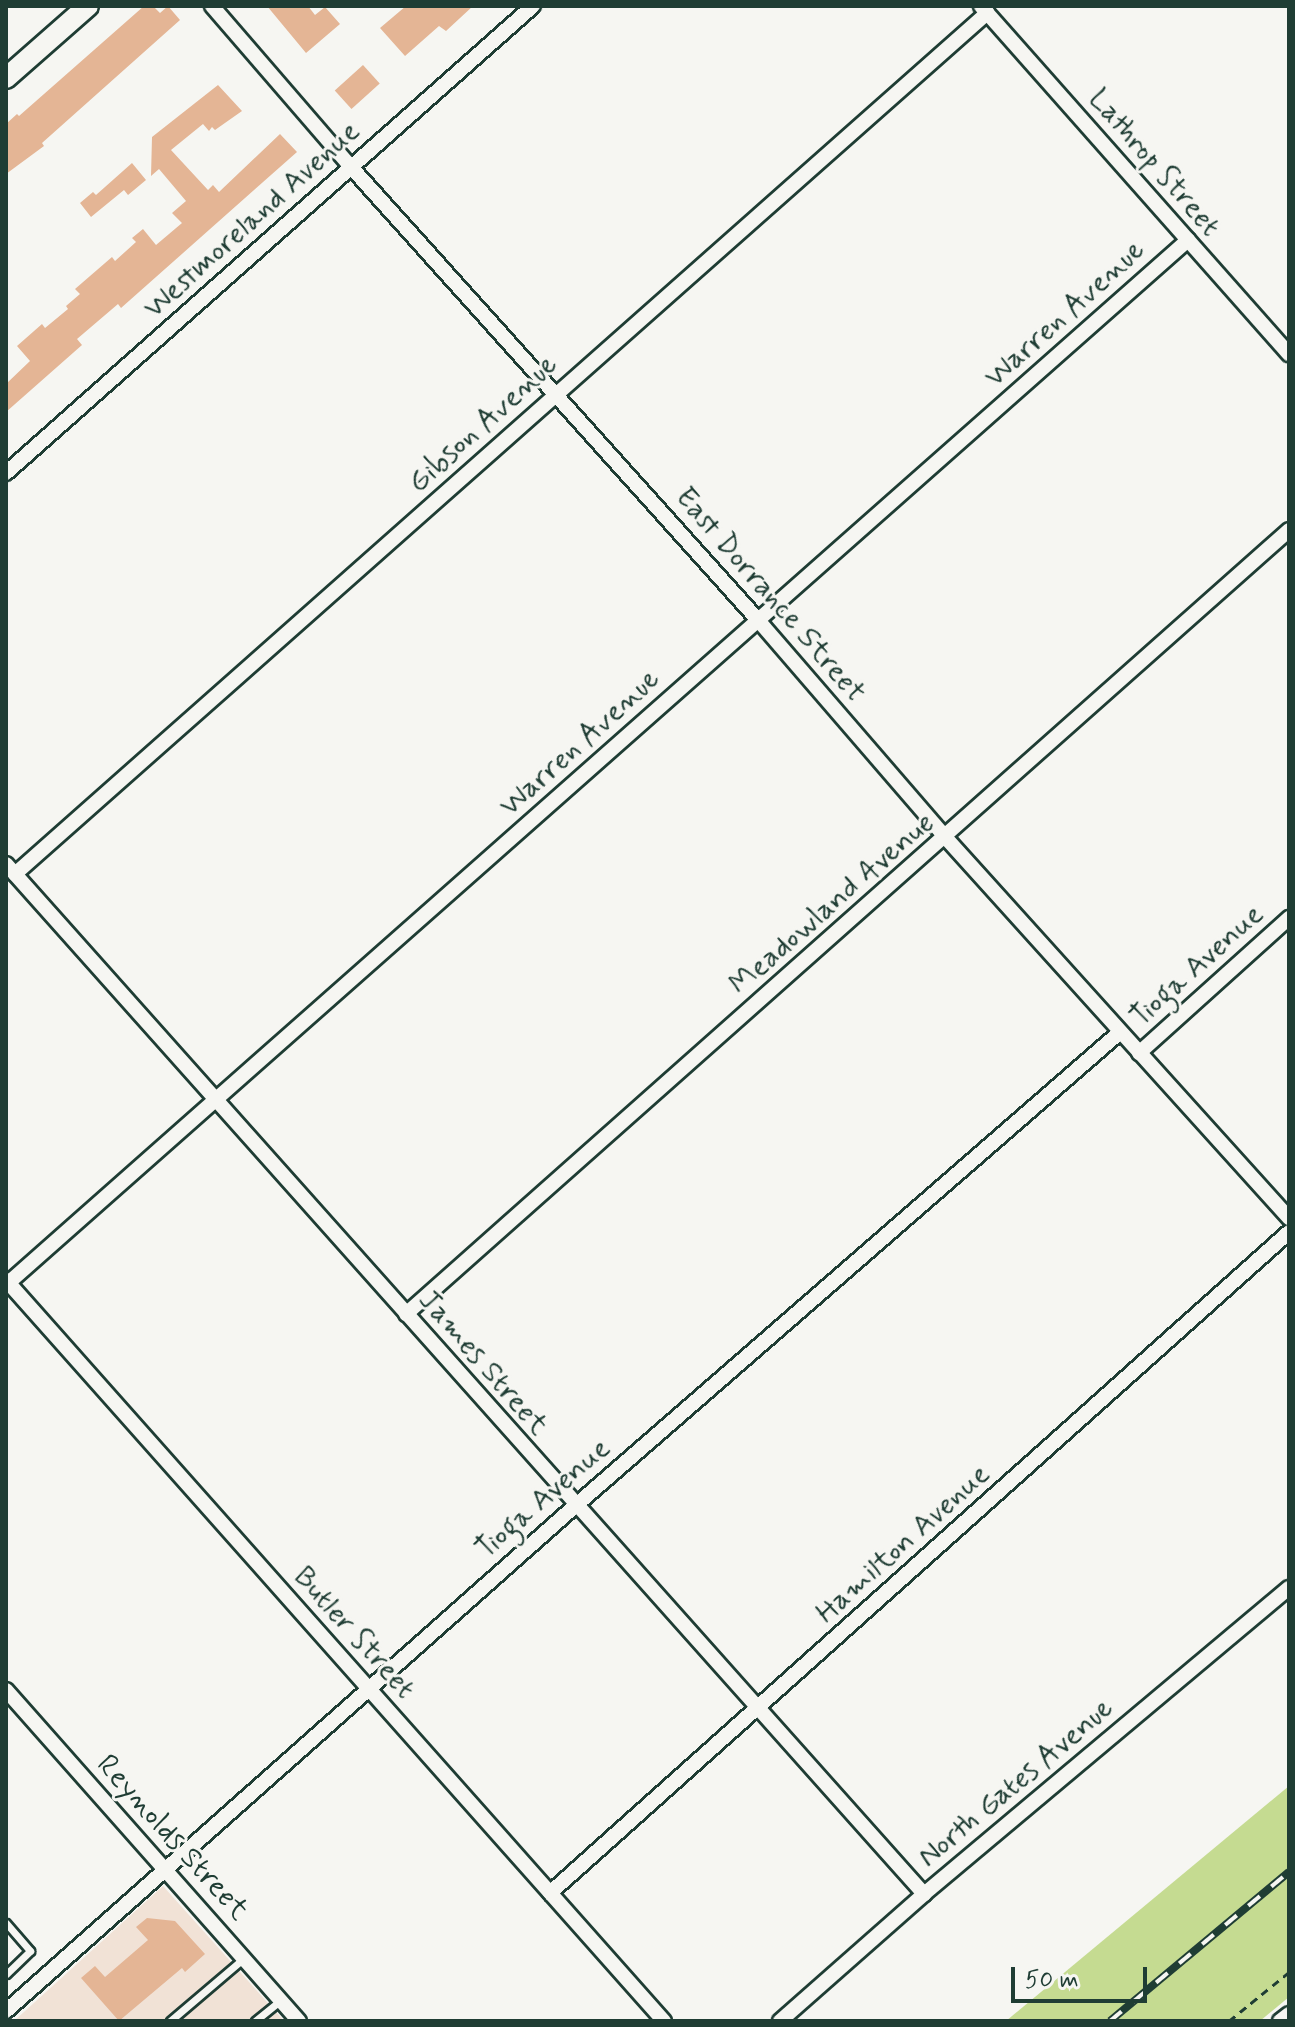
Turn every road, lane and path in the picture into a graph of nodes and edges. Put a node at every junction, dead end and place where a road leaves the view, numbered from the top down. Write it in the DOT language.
graph roads {
  1 [pos="88,6"];
  2 [pos="212,6"];
  3 [pos="533,6"];
  4 [pos="984,9"];
  5 [pos="6,78"];
  6 [pos="351,167"];
  7 [pos="1188,240"];
  8 [pos="1289,354"];
  9 [pos="557,393"];
  10 [pos="6,473"];
  11 [pos="1289,530"];
  12 [pos="758,620"];
  13 [pos="946,838"];
  14 [pos="10,869"];
  15 [pos="1289,918"];
  16 [pos="1120,1032"];
  17 [pos="1139,1053"];
  18 [pos="218,1099"];
  19 [pos="1289,1218"];
  20 [pos="1289,1232"];
  21 [pos="7,1282"];
  22 [pos="406,1314"];
  23 [pos="575,1506"];
  24 [pos="1289,1588"];
  25 [pos="369,1689"];
  26 [pos="6,1690"];
  27 [pos="758,1708"];
  28 [pos="166,1870"];
  29 [pos="550,1893"];
  30 [pos="924,1894"];
  31 [pos="6,1923"];
  32 [pos="244,1958"];
  33 [pos="1289,1972"];
  34 [pos="6,1974"];
  35 [pos="281,2000"];
  36 [pos="6,2011"];
  37 [pos="1289,2014"];
  38 [pos="170,2021"];
  39 [pos="255,2021"];
  40 [pos="299,2021"];
  41 [pos="664,2021"];
  42 [pos="780,2021"];
  43 [pos="1229,2021"];
  44 [pos="1280,2021"];
  1 -- 5 [label="main road"];
  2 -- 6 [label="street, East Dorrance Street"];
  3 -- 6 [label="street, Westmoreland Avenue"];
  4 -- 7 [label="street, Lathrop Street"];
  4 -- 9 [label="street, Gibson Avenue"];
  6 -- 9 [label="street, East Dorrance Street"];
  6 -- 10 [label="street, Westmoreland Avenue"];
  7 -- 8 [label="street, Lathrop Street"];
  7 -- 12 [label="street, Warren Avenue"];
  9 -- 12 [label="street, East Dorrance Street"];
  9 -- 14 [label="street, Gibson Avenue"];
  11 -- 13 [label="street, Meadowland Avenue"];
  12 -- 13 [label="street, East Dorrance Street"];
  12 -- 18 [label="street, Warren Avenue"];
  13 -- 16 [label="street, East Dorrance Street"];
  13 -- 22 [label="street, Meadowland Avenue"];
  14 -- 18 [label="street, James Street"];
  15 -- 17 [label="street, Tioga Avenue"];
  16 -- 17 [label="street, East Dorrance Street"];
  16 -- 23 [label="street, Tioga Avenue"];
  17 -- 19 [label="street, East Dorrance Street"];
  18 -- 21 [label="street, Warren Avenue"];
  18 -- 22 [label="street, James Street"];
  20 -- 27 [label="street, Hamilton Avenue"];
  21 -- 25 [label="street, Butler Street"];
  22 -- 23 [label="street, James Street"];
  23 -- 25 [label="street, Tioga Avenue"];
  23 -- 27 [label="street, James Street"];
  24 -- 30 [label="street, North Gates Avenue"];
  25 -- 28 [label="street, Tioga Avenue"];
  25 -- 29 [label="street, Butler Street"];
  26 -- 28 [label="street, Reynolds Street"];
  27 -- 29 [label="street, Hamilton Avenue"];
  27 -- 30 [label="street, James Street"];
  28 -- 32 [label="street, Reynolds Street"];
  28 -- 36 [label="street, Tioga Avenue"];
  29 -- 41 [label="street, Butler Street"];
  30 -- 42 [label="street, North Gates Avenue"];
  31 -- 34 [label="lane"];
  32 -- 35 [label="street, Reynolds Street"];
  32 -- 38 [label="lane"];
  33 -- 43 [label="path"];
  35 -- 39 [label="lane"];
  35 -- 40 [label="street, Reynolds Street"];
  37 -- 44 [label="street"];
}
